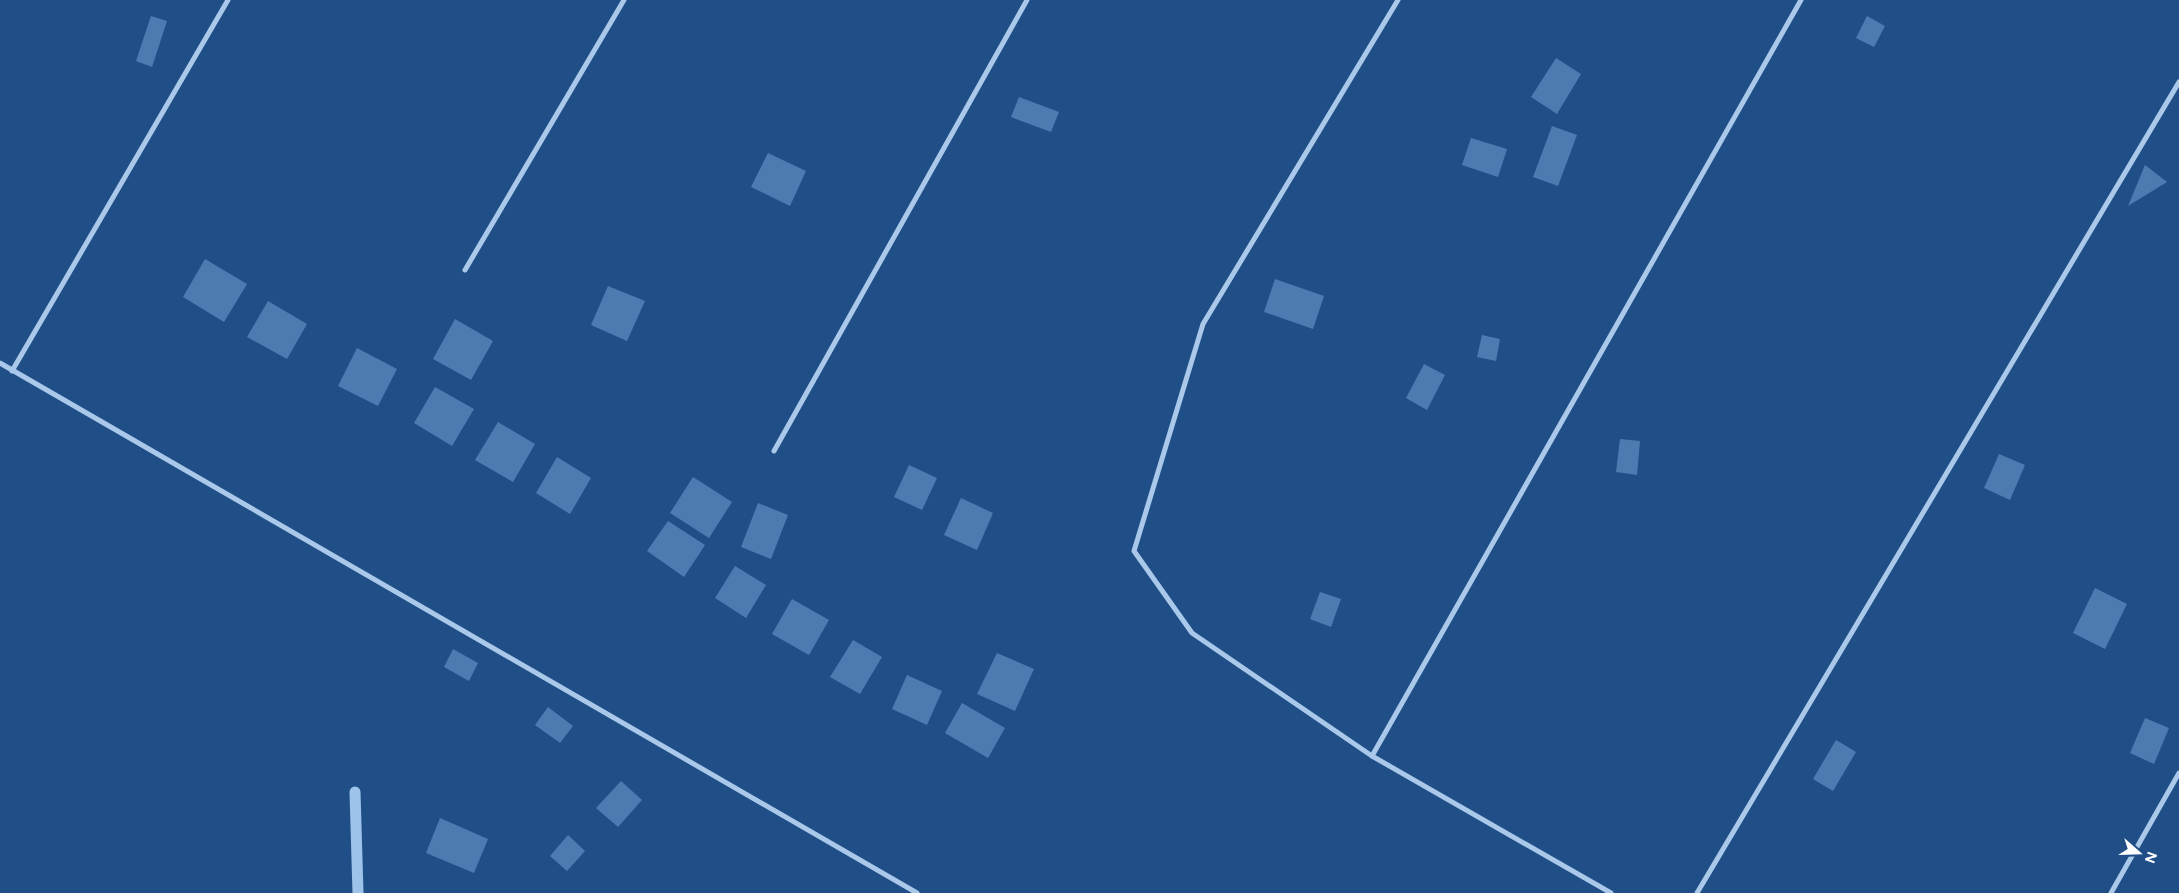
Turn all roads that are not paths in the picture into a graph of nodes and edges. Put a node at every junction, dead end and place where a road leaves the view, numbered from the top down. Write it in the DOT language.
graph roads {
  1 [pos="228,0"];
  2 [pos="624,0"];
  3 [pos="1027,0"];
  4 [pos="1398,0"];
  5 [pos="1801,0"];
  6 [pos="2179,82"];
  7 [pos="465,270"];
  8 [pos="0,363"];
  9 [pos="12,371"];
  10 [pos="774,451"];
  11 [pos="1372,756"];
  12 [pos="2179,773"];
  13 [pos="906,890"];
  14 [pos="917,893"];
  15 [pos="1612,893"];
  16 [pos="1697,893"];
  17 [pos="2111,893"];
  1 -- 9 [label="street"];
  2 -- 7 [label="street"];
  3 -- 10 [label="street"];
  4 -- 11 [label="street"];
  5 -- 11 [label="street"];
  6 -- 16 [label="street"];
  8 -- 9 [label="street"];
  9 -- 13 [label="street"];
  11 -- 15 [label="street"];
  12 -- 17 [label="street"];
  13 -- 14 [label="street"];
}
